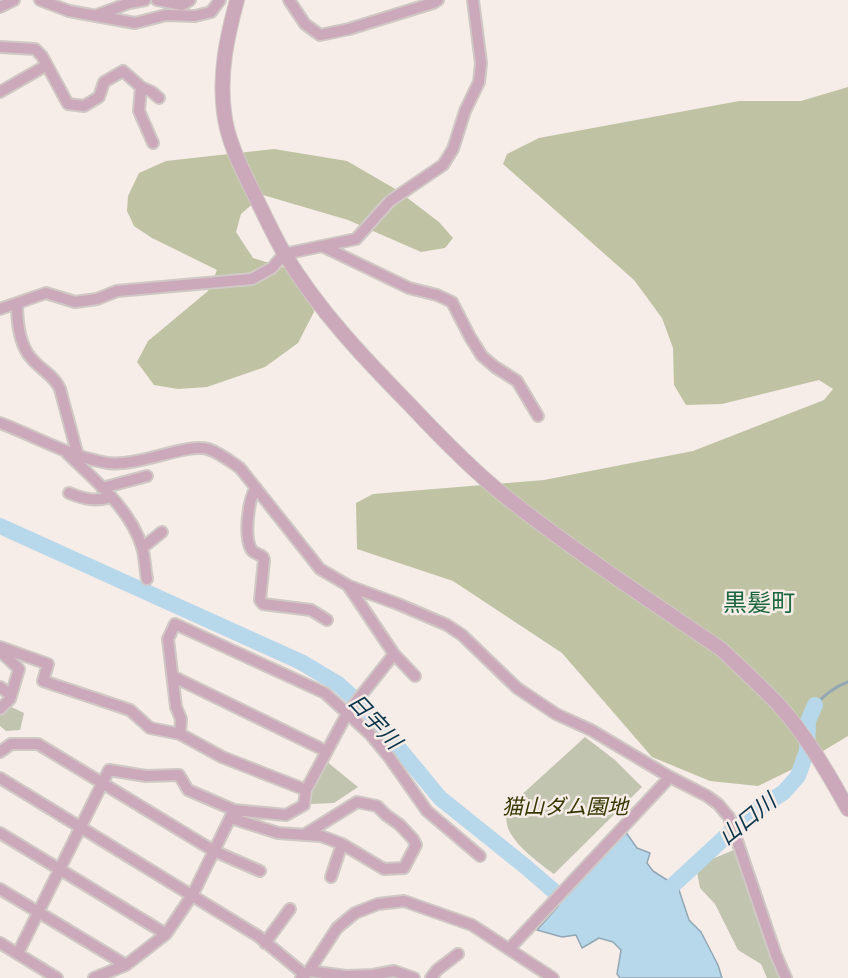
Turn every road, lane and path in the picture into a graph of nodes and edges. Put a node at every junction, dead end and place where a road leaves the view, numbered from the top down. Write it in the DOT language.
graph roads {
  1 [pos="14,0"];
  2 [pos="145,0"];
  3 [pos="157,0"];
  4 [pos="190,0"];
  5 [pos="220,0"];
  6 [pos="237,0"];
  7 [pos="289,0"];
  8 [pos="438,0"];
  9 [pos="473,0"];
  10 [pos="47,1"];
  11 [pos="129,1"];
  12 [pos="0,7"];
  13 [pos="97,15"];
  14 [pos="0,47"];
  15 [pos="47,65"];
  16 [pos="141,87"];
  17 [pos="0,92"];
  18 [pos="159,98"];
  19 [pos="153,143"];
  20 [pos="323,247"];
  21 [pos="284,254"];
  22 [pos="17,304"];
  23 [pos="0,309"];
  24 [pos="538,416"];
  25 [pos="0,423"];
  26 [pos="63,448"];
  27 [pos="78,456"];
  28 [pos="147,476"];
  29 [pos="102,488"];
  30 [pos="256,488"];
  31 [pos="69,493"];
  32 [pos="111,497"];
  33 [pos="162,532"];
  34 [pos="142,548"];
  35 [pos="147,579"];
  36 [pos="349,586"];
  37 [pos="327,620"];
  38 [pos="0,649"];
  39 [pos="394,654"];
  40 [pos="415,676"];
  41 [pos="174,677"];
  42 [pos="0,687"];
  43 [pos="11,695"];
  44 [pos="0,709"];
  45 [pos="348,712"];
  46 [pos="180,734"];
  47 [pos="326,751"];
  48 [pos="0,752"];
  49 [pos="670,777"];
  50 [pos="0,778"];
  51 [pos="102,783"];
  52 [pos="306,790"];
  53 [pos="848,809"];
  54 [pos="232,814"];
  55 [pos="81,826"];
  56 [pos="0,833"];
  57 [pos="304,835"];
  58 [pos="342,844"];
  59 [pos="214,851"];
  60 [pos="480,856"];
  61 [pos="59,868"];
  62 [pos="260,871"];
  63 [pos="331,877"];
  64 [pos="0,889"];
  65 [pos="193,894"];
  66 [pos="290,909"];
  67 [pos="38,912"];
  68 [pos="166,934"];
  69 [pos="0,943"];
  70 [pos="266,943"];
  71 [pos="511,947"];
  72 [pos="18,953"];
  73 [pos="458,954"];
  74 [pos="126,964"];
  75 [pos="305,974"];
  76 [pos="57,978"];
  77 [pos="94,978"];
  78 [pos="414,978"];
  79 [pos="431,978"];
  80 [pos="552,978"];
  81 [pos="786,978"];
  1 -- 12 [label="street"];
  2 -- 11 [label="street"];
  3 -- 4 [label="street"];
  5 -- 13 [label="street"];
  6 -- 21 [label="street"];
  7 -- 8 [label="street"];
  9 -- 20 [label="street"];
  10 -- 13 [label="street"];
  11 -- 13 [label="street"];
  14 -- 15 [label="street"];
  15 -- 16 [label="street"];
  15 -- 17 [label="street"];
  16 -- 18 [label="street"];
  16 -- 19 [label="street"];
  20 -- 21 [label="street"];
  20 -- 24 [label="street"];
  21 -- 22 [label="street"];
  21 -- 53 [label="street"];
  22 -- 23 [label="street"];
  22 -- 27 [label="street"];
  25 -- 26 [label="street"];
  26 -- 27 [label="street"];
  26 -- 29 [label="street"];
  27 -- 30 [label="street"];
  28 -- 29 [label="street"];
  29 -- 32 [label="street"];
  30 -- 36 [label="street"];
  30 -- 37 [label="street"];
  31 -- 32 [label="street"];
  32 -- 34 [label="street"];
  33 -- 34 [label="street"];
  34 -- 35 [label="street"];
  36 -- 39 [label="street"];
  36 -- 49 [label="street"];
  38 -- 43 [label="street"];
  38 -- 46 [label="street"];
  39 -- 40 [label="street"];
  39 -- 45 [label="street"];
  41 -- 45 [label="street"];
  41 -- 46 [label="street"];
  41 -- 47 [label="street"];
  42 -- 43 [label="street"];
  43 -- 44 [label="street"];
  45 -- 47 [label="street"];
  45 -- 60 [label="street"];
  46 -- 52 [label="street"];
  47 -- 52 [label="street"];
  48 -- 51 [label="street"];
  49 -- 71 [label="street"];
  49 -- 81 [label="street"];
  50 -- 55 [label="street"];
  51 -- 54 [label="street"];
  51 -- 55 [label="street"];
  51 -- 59 [label="street"];
  52 -- 54 [label="street"];
  54 -- 57 [label="street"];
  54 -- 59 [label="street"];
  55 -- 61 [label="street"];
  55 -- 65 [label="street"];
  56 -- 61 [label="street"];
  57 -- 58 [label="street"];
  57 -- 58 [label="street"];
  58 -- 63 [label="street"];
  59 -- 62 [label="street"];
  59 -- 65 [label="street"];
  61 -- 67 [label="street"];
  61 -- 68 [label="street"];
  64 -- 67 [label="street"];
  65 -- 68 [label="street"];
  65 -- 70 [label="street"];
  66 -- 70 [label="street"];
  67 -- 72 [label="street"];
  67 -- 74 [label="street"];
  68 -- 74 [label="street"];
  69 -- 72 [label="street"];
  70 -- 75 [label="street"];
  71 -- 75 [label="street"];
  71 -- 80 [label="street"];
  72 -- 76 [label="street"];
  73 -- 79 [label="street"];
  74 -- 77 [label="street"];
  75 -- 78 [label="street"];
}
